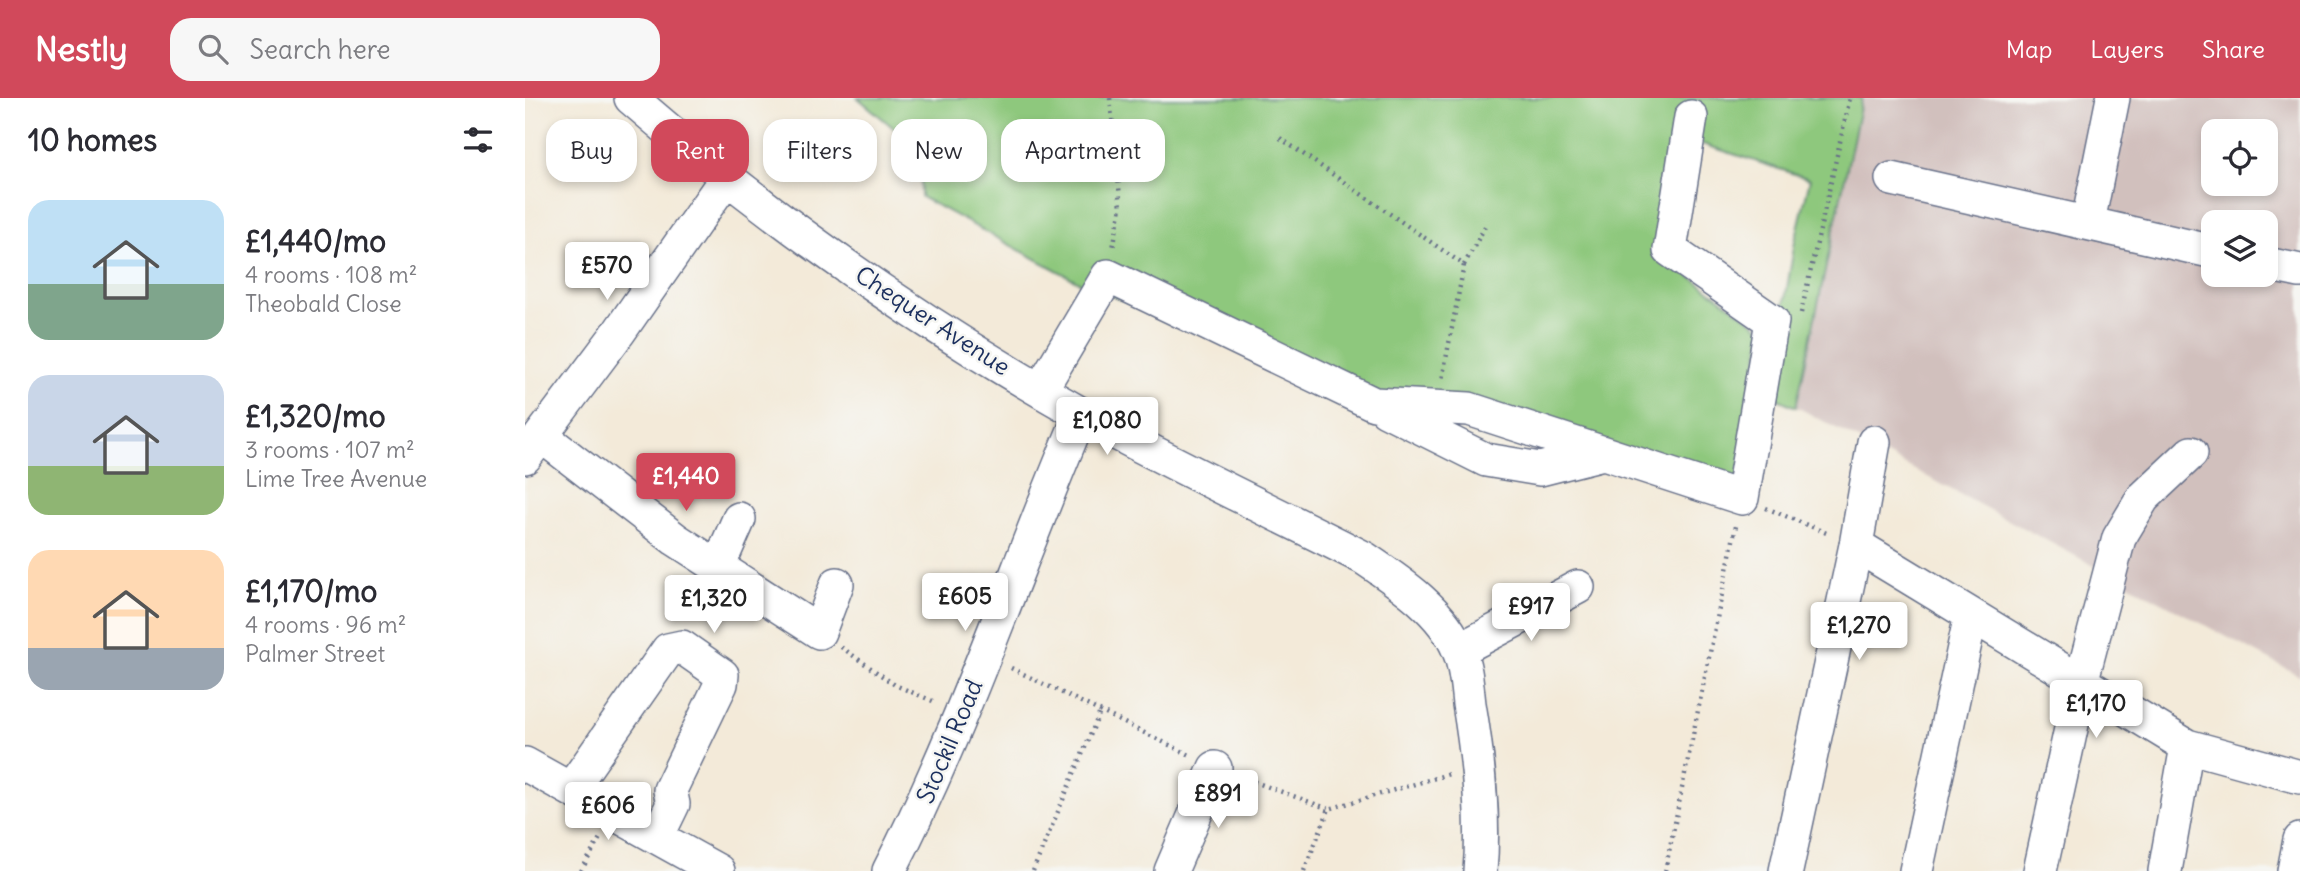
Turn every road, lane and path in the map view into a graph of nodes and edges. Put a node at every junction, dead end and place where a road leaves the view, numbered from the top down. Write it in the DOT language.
graph roads {
  1 [pos="631,98"];
  2 [pos="1110,98"];
  3 [pos="1850,98"];
  4 [pos="2113,98"];
  5 [pos="1691,117"];
  6 [pos="657,119"];
  7 [pos="1280,138"];
  8 [pos="1892,179"];
  9 [pos="723,182"];
  10 [pos="734,182"];
  11 [pos="2088,222"];
  12 [pos="1487,223"];
  13 [pos="2201,248"];
  14 [pos="1464,265"];
  15 [pos="2278,266"];
  16 [pos="2300,271"];
  17 [pos="1108,276"];
  18 [pos="1799,321"];
  19 [pos="1041,389"];
  20 [pos="1374,404"];
  21 [pos="1436,408"];
  22 [pos="1081,414"];
  23 [pos="1874,442"];
  24 [pos="534,447"];
  25 [pos="1603,453"];
  26 [pos="2191,453"];
  27 [pos="1742,498"];
  28 [pos="739,519"];
  29 [pos="1856,545"];
  30 [pos="718,567"];
  31 [pos="837,584"];
  32 [pos="1578,587"];
  33 [pos="1971,615"];
  34 [pos="819,632"];
  35 [pos="1459,650"];
  36 [pos="985,656"];
  37 [pos="2081,682"];
  38 [pos="1100,712"];
  39 [pos="962,714"];
  40 [pos="2187,746"];
  41 [pos="525,764"];
  42 [pos="1477,766"];
  43 [pos="1215,768"];
  44 [pos="2300,777"];
  45 [pos="571,789"];
  46 [pos="1329,809"];
  47 [pos="614,814"];
  48 [pos="657,837"];
  49 [pos="2300,840"];
  50 [pos="581,871"];
  51 [pos="718,871"];
  52 [pos="889,871"];
  53 [pos="1033,871"];
  54 [pos="1171,871"];
  55 [pos="1304,871"];
  56 [pos="1480,871"];
  57 [pos="1665,871"];
  58 [pos="1786,871"];
  59 [pos="1916,871"];
  60 [pos="2040,871"];
  61 [pos="2165,871"];
  62 [pos="2294,871"];
  1 -- 6 [label="street, Chequer Avenue"];
  2 -- 17 [label="path"];
  3 -- 18 [label="path"];
  4 -- 11 [label="street"];
  5 -- 27 [label="street"];
  7 -- 14 [label="path"];
  8 -- 11 [label="street"];
  9 -- 24 [label="street"];
  10 -- 19 [label="street, Chequer Avenue"];
  11 -- 13 [label="street"];
  12 -- 14 [label="path"];
  14 -- 21 [label="path"];
  15 -- 16 [label="street"];
  17 -- 19 [label="street"];
  17 -- 20 [label="street"];
  19 -- 22 [label="street, Chequer Avenue"];
  20 -- 21 [label="street"];
  20 -- 25 [label="street"];
  21 -- 25 [label="street"];
  22 -- 35 [label="street, Chequer Avenue"];
  22 -- 36 [label="street, Stockil Road"];
  23 -- 29 [label="street"];
  24 -- 30 [label="street"];
  25 -- 27 [label="street"];
  26 -- 37 [label="street"];
  27 -- 29 [label="path"];
  27 -- 57 [label="path"];
  28 -- 30 [label="street"];
  29 -- 33 [label="street"];
  29 -- 58 [label="street"];
  30 -- 34 [label="street"];
  31 -- 34 [label="street"];
  32 -- 35 [label="street"];
  33 -- 37 [label="street"];
  33 -- 59 [label="street"];
  34 -- 39 [label="path"];
  35 -- 42 [label="street, Chequer Avenue"];
  36 -- 38 [label="path"];
  36 -- 39 [label="street, Stockil Road"];
  37 -- 40 [label="street"];
  37 -- 60 [label="street"];
  38 -- 43 [label="path"];
  38 -- 53 [label="path"];
  39 -- 52 [label="street, Stockil Road"];
  40 -- 44 [label="street"];
  40 -- 61 [label="street"];
  41 -- 45 [label="street"];
  42 -- 46 [label="path"];
  42 -- 56 [label="street, Chequer Avenue"];
  43 -- 46 [label="path"];
  43 -- 54 [label="street"];
  45 -- 47 [label="street"];
  45 -- 48 [label="street"];
  46 -- 55 [label="path"];
  47 -- 48 [label="street"];
  47 -- 50 [label="path"];
  48 -- 51 [label="street"];
  49 -- 62 [label="street"];
}
